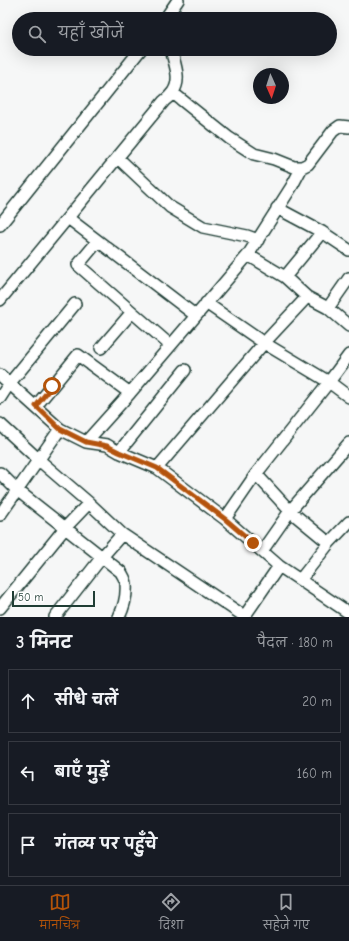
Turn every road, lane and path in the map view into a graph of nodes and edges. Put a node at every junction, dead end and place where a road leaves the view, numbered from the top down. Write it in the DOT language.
graph roads {
  1 [pos="178,0"];
  2 [pos="170,12"];
  3 [pos="135,56"];
  4 [pos="173,56"];
  5 [pos="173,93"];
  6 [pos="349,127"];
  7 [pos="118,158"];
  8 [pos="302,167"];
  9 [pos="277,208"];
  10 [pos="68,218"];
  11 [pos="0,225"];
  12 [pos="322,232"];
  13 [pos="258,240"];
  14 [pos="98,241"];
  15 [pos="349,250"];
  16 [pos="248,255"];
  17 [pos="285,277"];
  18 [pos="349,278"];
  19 [pos="307,297"];
  20 [pos="0,300"];
  21 [pos="206,303"];
  22 [pos="75,304"];
  23 [pos="328,308"];
  24 [pos="132,312"];
  25 [pos="195,315"];
  26 [pos="349,326"];
  27 [pos="264,344"];
  28 [pos="170,345"];
  29 [pos="101,348"];
  30 [pos="349,354"];
  31 [pos="185,370"];
  32 [pos="0,375"];
  33 [pos="329,382"];
  34 [pos="9,384"];
  35 [pos="130,393"];
  36 [pos="349,397"];
  37 [pos="0,398"];
  38 [pos="36,406"];
  39 [pos="0,424"];
  40 [pos="60,429"];
  41 [pos="86,442"];
  42 [pos="349,443"];
  43 [pos="119,452"];
  44 [pos="39,460"];
  45 [pos="157,468"];
  46 [pos="0,473"];
  47 [pos="256,474"];
  48 [pos="17,490"];
  49 [pos="89,503"];
  50 [pos="290,511"];
  51 [pos="0,515"];
  52 [pos="225,519"];
  53 [pos="349,522"];
  54 [pos="65,528"];
  55 [pos="122,534"];
  56 [pos="329,543"];
  57 [pos="262,551"];
  58 [pos="102,558"];
  59 [pos="279,566"];
  60 [pos="300,580"];
  61 [pos="0,608"];
  62 [pos="349,612"];
  63 [pos="248,616"];
  64 [pos="55,617"];
  65 [pos="119,617"];
  1 -- 2 [label="street"];
  3 -- 11 [label="street"];
  4 -- 5 [label="street"];
  5 -- 7 [label="street"];
  5 -- 8 [label="street"];
  6 -- 8 [label="street"];
  7 -- 10 [label="street"];
  7 -- 13 [label="street"];
  8 -- 9 [label="street"];
  9 -- 12 [label="street"];
  9 -- 13 [label="street"];
  10 -- 14 [label="street"];
  10 -- 20 [label="street"];
  12 -- 15 [label="street"];
  12 -- 17 [label="street"];
  13 -- 16 [label="street"];
  14 -- 24 [label="street"];
  14 -- 25 [label="street"];
  16 -- 17 [label="street"];
  16 -- 21 [label="street"];
  17 -- 19 [label="street"];
  18 -- 23 [label="street"];
  19 -- 23 [label="street"];
  19 -- 27 [label="street"];
  21 -- 25 [label="street"];
  21 -- 27 [label="street"];
  22 -- 34 [label="street"];
  23 -- 26 [label="street"];
  24 -- 28 [label="street"];
  24 -- 29 [label="street"];
  25 -- 28 [label="street"];
  27 -- 33 [label="street"];
  27 -- 45 [label="street"];
  28 -- 35 [label="street"];
  30 -- 33 [label="street"];
  31 -- 43 [label="street"];
  32 -- 34 [label="street"];
  33 -- 36 [label="street"];
  33 -- 47 [label="street"];
  34 -- 37 [label="street"];
  34 -- 38 [label="street"];
  35 -- 38 [label="street"];
  35 -- 41 [label="street"];
  38 -- 40 [label="street"];
  39 -- 44 [label="street"];
  40 -- 41 [label="street"];
  40 -- 44 [label="street"];
  41 -- 43 [label="street"];
  42 -- 50 [label="street"];
  43 -- 45 [label="street"];
  44 -- 48 [label="street"];
  44 -- 49 [label="street"];
  45 -- 52 [label="street"];
  46 -- 48 [label="street"];
  47 -- 50 [label="street"];
  47 -- 52 [label="street"];
  48 -- 51 [label="street"];
  48 -- 54 [label="street"];
  49 -- 54 [label="street"];
  49 -- 55 [label="street"];
  50 -- 56 [label="street"];
  50 -- 57 [label="street"];
  52 -- 57 [label="street"];
  53 -- 56 [label="street"];
  54 -- 58 [label="street"];
  54 -- 61 [label="street"];
  55 -- 58 [label="street"];
  55 -- 63 [label="street"];
  56 -- 60 [label="street"];
  57 -- 59 [label="street"];
  58 -- 64 [label="street"];
  58 -- 65 [label="street"];
  59 -- 60 [label="street"];
  59 -- 63 [label="street"];
  60 -- 62 [label="street"];
}
